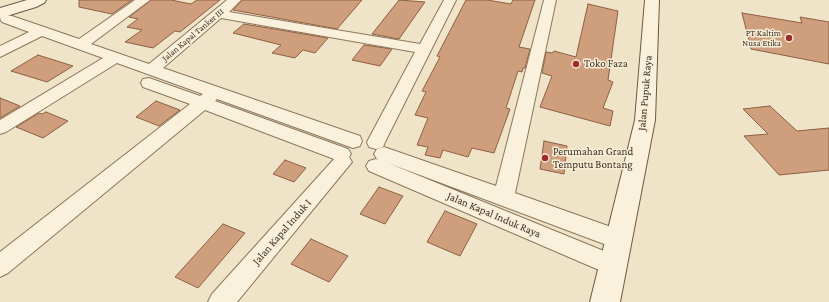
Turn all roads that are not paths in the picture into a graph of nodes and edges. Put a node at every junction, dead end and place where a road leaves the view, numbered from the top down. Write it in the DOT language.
graph roads {
  1 [pos="144,0"];
  2 [pos="235,0"];
  3 [pos="450,0"];
  4 [pos="550,0"];
  5 [pos="652,0"];
  6 [pos="35,2"];
  7 [pos="219,14"];
  8 [pos="2,21"];
  9 [pos="34,34"];
  10 [pos="80,45"];
  11 [pos="424,50"];
  12 [pos="0,52"];
  13 [pos="109,61"];
  14 [pos="151,70"];
  15 [pos="209,98"];
  16 [pos="0,128"];
  17 [pos="345,152"];
  18 [pos="379,154"];
  19 [pos="504,197"];
  20 [pos="620,240"];
  21 [pos="613,265"];
  22 [pos="0,266"];
  23 [pos="221,302"];
  24 [pos="606,302"];
  1 -- 10 [label="street"];
  2 -- 7 [label="street, Jalan Kapal Tanker III"];
  3 -- 11 [label="street"];
  4 -- 19 [label="street"];
  5 -- 20 [label="street, Jalan Pupuk Raya"];
  6 -- 8 [label="street"];
  7 -- 11 [label="street"];
  7 -- 14 [label="street, Jalan Kapal Tanker III"];
  8 -- 9 [label="street"];
  9 -- 10 [label="street"];
  9 -- 12 [label="street"];
  9 -- 13 [label="street"];
  10 -- 13 [label="street"];
  11 -- 18 [label="street"];
  13 -- 14 [label="street"];
  13 -- 15 [label="street"];
  13 -- 16 [label="street"];
  14 -- 15 [label="street"];
  15 -- 17 [label="street"];
  15 -- 22 [label="street"];
  17 -- 18 [label="street"];
  17 -- 18 [label="street"];
  17 -- 23 [label="street, Jalan Kapal Induk I"];
  18 -- 19 [label="street, Jalan Kapal Induk Raya"];
  18 -- 21 [label="street, Jalan Kapal Induk Raya"];
  19 -- 20 [label="street, Jalan Kapal Induk Raya"];
  20 -- 21 [label="street, Jalan Pupuk Raya"];
  21 -- 24 [label="street, Jalan Pupuk Raya"];
}
